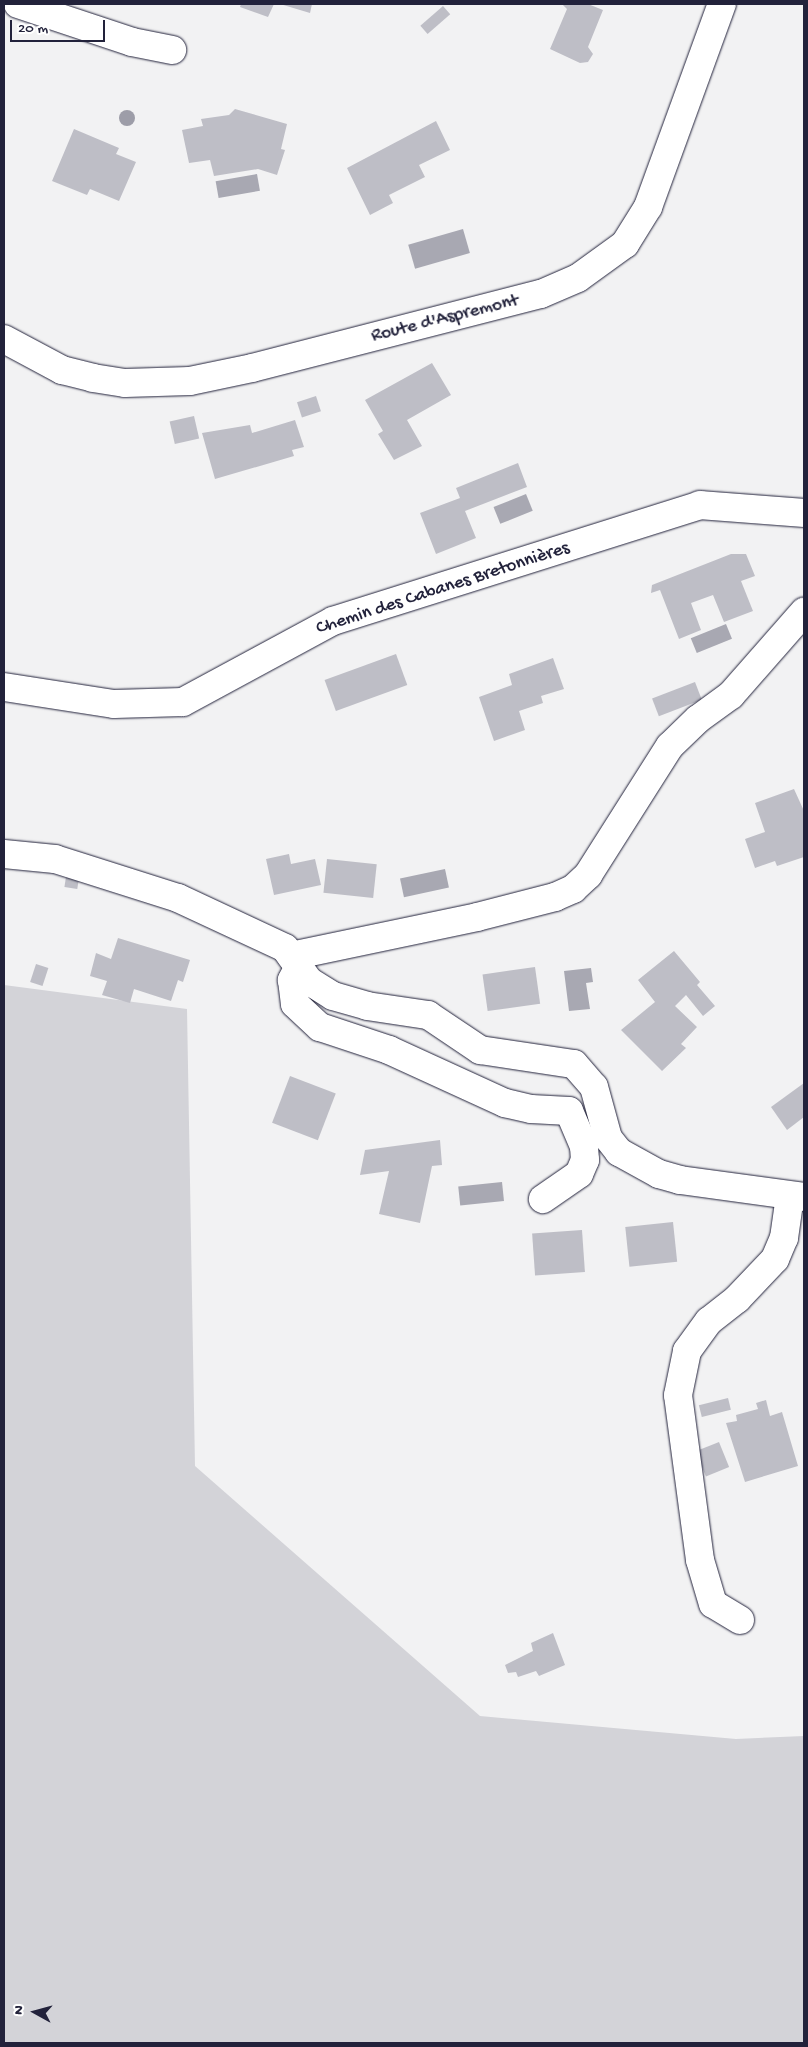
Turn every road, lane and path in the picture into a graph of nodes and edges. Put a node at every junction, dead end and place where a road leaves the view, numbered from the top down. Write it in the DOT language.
graph roads {
  1 [pos="18,4"];
  2 [pos="722,4"];
  3 [pos="172,50"];
  4 [pos="4,339"];
  5 [pos="804,513"];
  6 [pos="804,612"];
  7 [pos="4,687"];
  8 [pos="4,854"];
  9 [pos="295,961"];
  10 [pos="797,1197"];
  11 [pos="543,1199"];
  12 [pos="740,1620"];
  1 -- 3 [label="street"];
  2 -- 4 [label="street, Route d'Aspremont"];
  5 -- 7 [label="street, Chemin des Cabanes Bretonnières"];
  6 -- 9 [label="street"];
  8 -- 9 [label="street"];
  9 -- 10 [label="street"];
  9 -- 11 [label="street"];
  10 -- 12 [label="street"];
}
